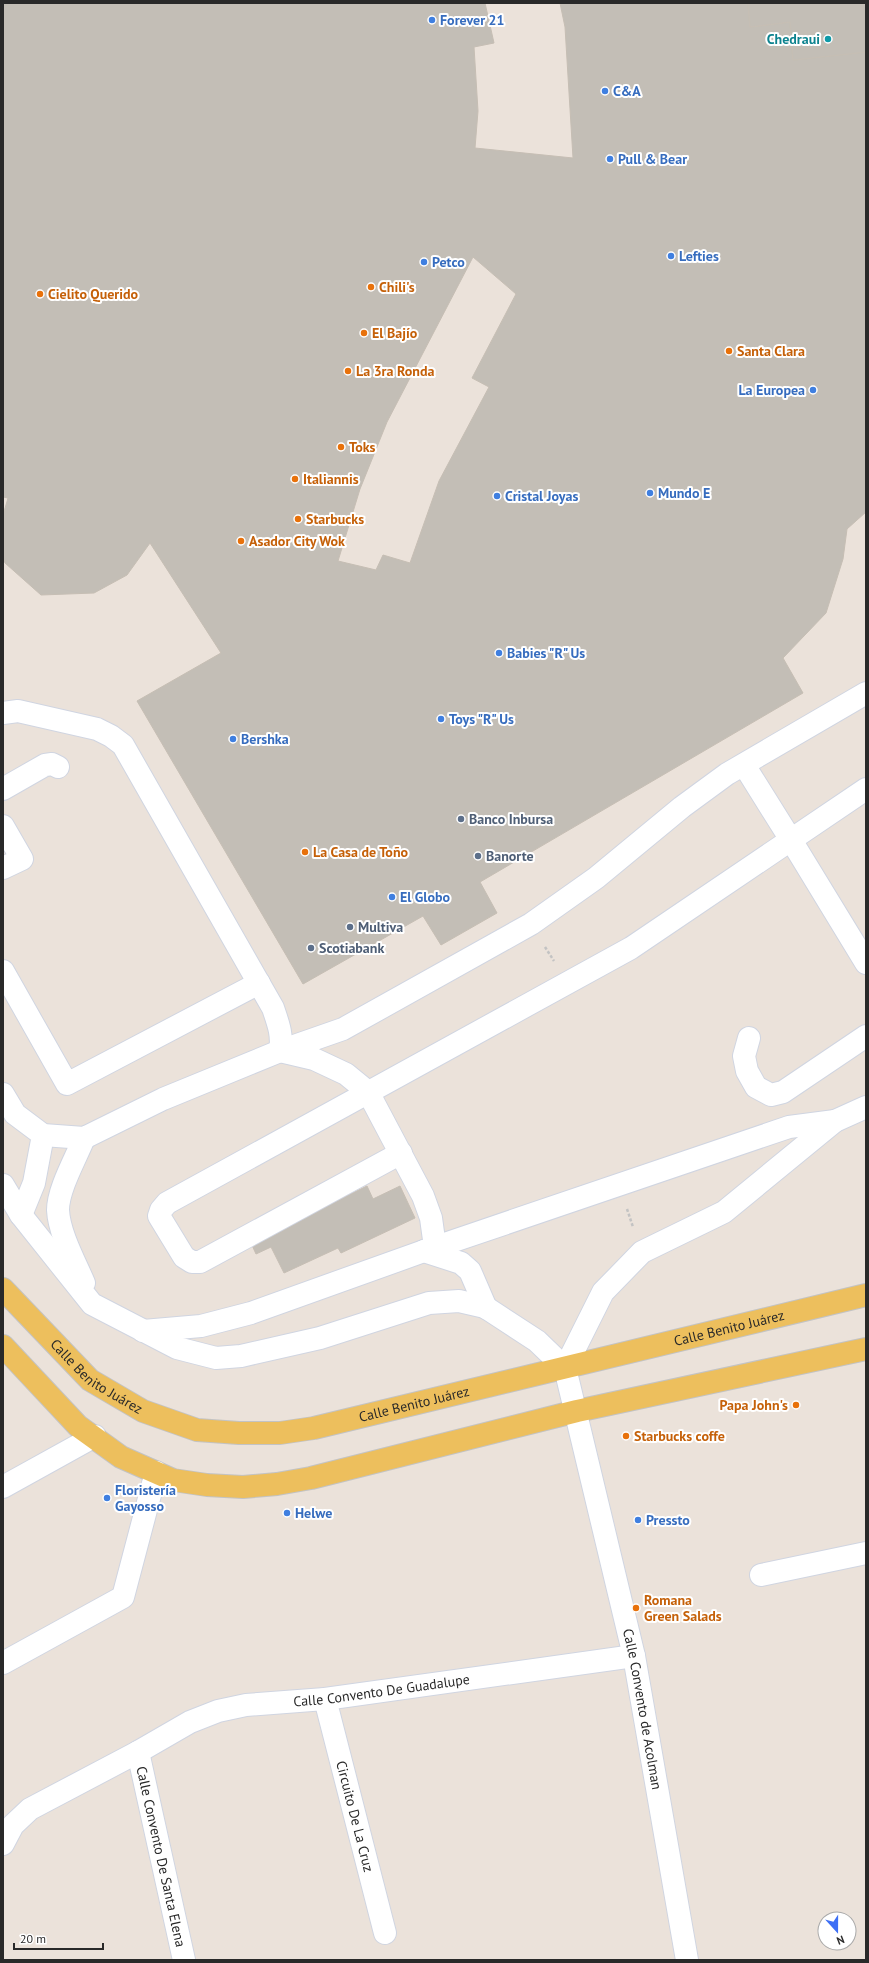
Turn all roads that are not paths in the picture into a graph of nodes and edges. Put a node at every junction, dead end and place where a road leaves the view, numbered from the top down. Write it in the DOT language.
graph roads {
  1 [pos="866,693"];
  2 [pos="3,713"];
  3 [pos="744,765"];
  4 [pos="58,767"];
  5 [pos="3,789"];
  6 [pos="866,789"];
  7 [pos="3,826"];
  8 [pos="791,840"];
  9 [pos="12,863"];
  10 [pos="866,963"];
  11 [pos="3,971"];
  12 [pos="259,983"];
  13 [pos="866,1036"];
  14 [pos="749,1038"];
  15 [pos="280,1051"];
  16 [pos="368,1092"];
  17 [pos="3,1094"];
  18 [pos="866,1107"];
  19 [pos="835,1121"];
  20 [pos="43,1135"];
  21 [pos="84,1138"];
  22 [pos="401,1153"];
  23 [pos="3,1185"];
  24 [pos="21,1215"];
  25 [pos="429,1249"];
  26 [pos="3,1289"];
  27 [pos="866,1295"];
  28 [pos="92,1304"];
  29 [pos="486,1308"];
  30 [pos="143,1331"];
  31 [pos="3,1346"];
  32 [pos="866,1349"];
  33 [pos="565,1368"];
  34 [pos="577,1411"];
  35 [pos="95,1436"];
  36 [pos="156,1472"];
  37 [pos="3,1487"];
  38 [pos="866,1553"];
  39 [pos="760,1575"];
  40 [pos="634,1656"];
  41 [pos="3,1663"];
  42 [pos="325,1699"];
  43 [pos="138,1752"];
  44 [pos="3,1844"];
  45 [pos="385,1933"];
  46 [pos="184,1960"];
  47 [pos="687,1960"];
  1 -- 3 [label="street"];
  2 -- 12 [label="street"];
  3 -- 8 [label="street"];
  3 -- 15 [label="street"];
  4 -- 5 [label="street"];
  6 -- 8 [label="street"];
  7 -- 9 [label="street"];
  8 -- 10 [label="street"];
  8 -- 16 [label="street"];
  11 -- 12 [label="street"];
  12 -- 15 [label="street"];
  13 -- 14 [label="street"];
  15 -- 16 [label="street"];
  15 -- 21 [label="street"];
  16 -- 22 [label="street"];
  16 -- 22 [label="street"];
  17 -- 20 [label="street"];
  18 -- 19 [label="street"];
  19 -- 25 [label="street"];
  19 -- 33 [label="street"];
  20 -- 21 [label="street"];
  20 -- 24 [label="street"];
  21 -- 28 [label="street"];
  22 -- 25 [label="street"];
  23 -- 24 [label="street"];
  24 -- 28 [label="street"];
  25 -- 29 [label="street"];
  25 -- 30 [label="street"];
  26 -- 33 [label="main road, Calle Benito Juárez"];
  27 -- 33 [label="main road, Calle Benito Juárez"];
  28 -- 30 [label="street"];
  29 -- 30 [label="street"];
  29 -- 33 [label="street"];
  31 -- 35 [label="main road"];
  32 -- 34 [label="main road"];
  33 -- 34 [label="street, Calle Convento de Acolman"];
  34 -- 36 [label="main road"];
  34 -- 40 [label="street, Calle Convento de Acolman"];
  35 -- 36 [label="main road"];
  35 -- 37 [label="street"];
  36 -- 41 [label="street"];
  38 -- 39 [label="street"];
  40 -- 42 [label="street, Calle Convento De Guadalupe"];
  40 -- 47 [label="street, Calle Convento de Acolman"];
  42 -- 43 [label="street, Calle Convento De Guadalupe"];
  42 -- 45 [label="street, Circuito De La Cruz"];
  43 -- 44 [label="street, Calle Convento De Guadalupe"];
  43 -- 46 [label="street, Calle Convento De Santa Elena"];
}
